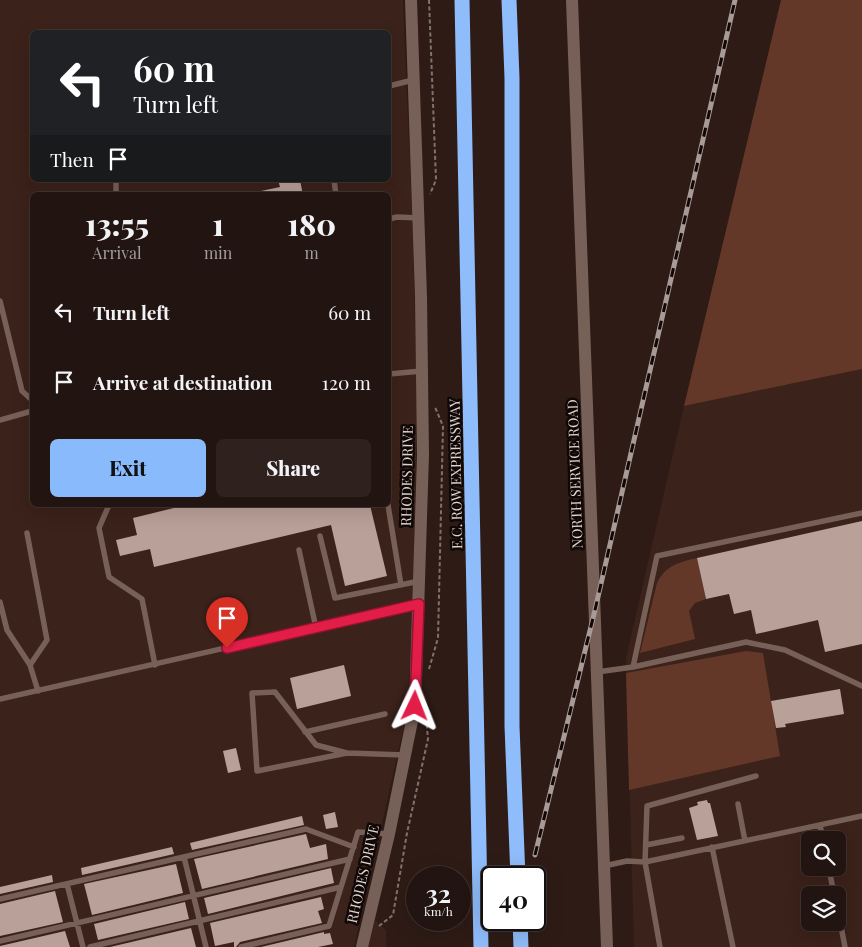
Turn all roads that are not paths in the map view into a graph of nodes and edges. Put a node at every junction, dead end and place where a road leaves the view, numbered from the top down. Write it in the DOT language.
graph roads {
  1 [pos="411,0"];
  2 [pos="462,0"];
  3 [pos="509,0"];
  4 [pos="572,0"];
  5 [pos="414,80"];
  6 [pos="391,86"];
  7 [pos="391,218"];
  8 [pos="418,218"];
  9 [pos="0,301"];
  10 [pos="422,371"];
  11 [pos="391,374"];
  12 [pos="30,398"];
  13 [pos="30,412"];
  14 [pos="0,420"];
  15 [pos="108,507"];
  16 [pos="388,507"];
  17 [pos="862,513"];
  18 [pos="27,533"];
  19 [pos="320,536"];
  20 [pos="299,550"];
  21 [pos="420,581"];
  22 [pos="401,585"];
  23 [pos="0,602"];
  24 [pos="419,604"];
  25 [pos="316,628"];
  26 [pos="155,664"];
  27 [pos="30,665"];
  28 [pos="633,667"];
  29 [pos="597,672"];
  30 [pos="862,686"];
  31 [pos="38,691"];
  32 [pos="0,699"];
  33 [pos="385,714"];
  34 [pos="305,732"];
  35 [pos="347,753"];
  36 [pos="405,755"];
  37 [pos="756,776"];
  38 [pos="738,804"];
  39 [pos="862,816"];
  40 [pos="820,825"];
  41 [pos="822,831"];
  42 [pos="388,834"];
  43 [pos="682,838"];
  44 [pos="745,840"];
  45 [pos="646,845"];
  46 [pos="354,847"];
  47 [pos="712,848"];
  48 [pos="184,857"];
  49 [pos="350,859"];
  50 [pos="645,862"];
  51 [pos="518,866"];
  52 [pos="604,866"];
  53 [pos="67,884"];
  54 [pos="341,887"];
  55 [pos="194,895"];
  56 [pos="0,899"];
  57 [pos="200,921"];
  58 [pos="77,923"];
  59 [pos="520,931"];
  60 [pos="842,931"];
  61 [pos="0,941"];
  62 [pos="83,947"];
  63 [pos="90,947"];
  64 [pos="206,947"];
  65 [pos="241,947"];
  66 [pos="362,947"];
  67 [pos="481,947"];
  68 [pos="520,947"];
  69 [pos="607,947"];
  70 [pos="660,947"];
  71 [pos="733,947"];
  72 [pos="845,947"];
  1 -- 5 [label="street, RHODES DRIVE"];
  2 -- 67 [label="highway, E.C. ROW EXPRESSWAY"];
  3 -- 51 [label="highway"];
  4 -- 29 [label="street, NORTH SERVICE ROAD"];
  5 -- 6 [label="lane"];
  5 -- 8 [label="street, RHODES DRIVE"];
  7 -- 8 [label="lane"];
  8 -- 10 [label="street, RHODES DRIVE"];
  9 -- 12 [label="lane"];
  10 -- 11 [label="lane"];
  10 -- 21 [label="street, RHODES DRIVE"];
  13 -- 14 [label="lane"];
  15 -- 26 [label="lane"];
  16 -- 22 [label="lane"];
  17 -- 28 [label="lane"];
  18 -- 27 [label="lane"];
  19 -- 22 [label="lane"];
  20 -- 25 [label="lane"];
  21 -- 22 [label="lane"];
  21 -- 24 [label="street, RHODES DRIVE"];
  23 -- 27 [label="lane"];
  24 -- 25 [label="lane"];
  24 -- 36 [label="street, RHODES DRIVE"];
  25 -- 26 [label="lane"];
  26 -- 31 [label="lane"];
  27 -- 31 [label="lane"];
  28 -- 29 [label="lane"];
  28 -- 30 [label="lane"];
  29 -- 52 [label="street, NORTH SERVICE ROAD"];
  31 -- 32 [label="lane"];
  33 -- 34 [label="lane"];
  34 -- 35 [label="lane"];
  34 -- 35 [label="lane"];
  35 -- 36 [label="lane"];
  36 -- 42 [label="street, RHODES DRIVE"];
  37 -- 45 [label="lane"];
  38 -- 44 [label="lane"];
  39 -- 40 [label="lane"];
  40 -- 41 [label="lane"];
  40 -- 44 [label="lane"];
  42 -- 46 [label="lane"];
  42 -- 66 [label="street, RHODES DRIVE"];
  43 -- 45 [label="lane"];
  44 -- 47 [label="lane"];
  45 -- 50 [label="lane"];
  46 -- 48 [label="lane"];
  46 -- 49 [label="lane"];
  47 -- 50 [label="lane"];
  47 -- 71 [label="lane"];
  48 -- 53 [label="lane"];
  48 -- 55 [label="lane"];
  49 -- 54 [label="lane"];
  49 -- 55 [label="lane"];
  50 -- 52 [label="lane"];
  50 -- 70 [label="lane"];
  52 -- 69 [label="street, NORTH SERVICE ROAD"];
  53 -- 56 [label="lane"];
  53 -- 58 [label="lane"];
  54 -- 57 [label="lane"];
  54 -- 65 [label="lane"];
  55 -- 57 [label="lane"];
  55 -- 58 [label="lane"];
  57 -- 63 [label="lane"];
  57 -- 64 [label="lane"];
  58 -- 61 [label="lane"];
  58 -- 62 [label="lane"];
  59 -- 68 [label="highway"];
  60 -- 72 [label="lane"];
}
